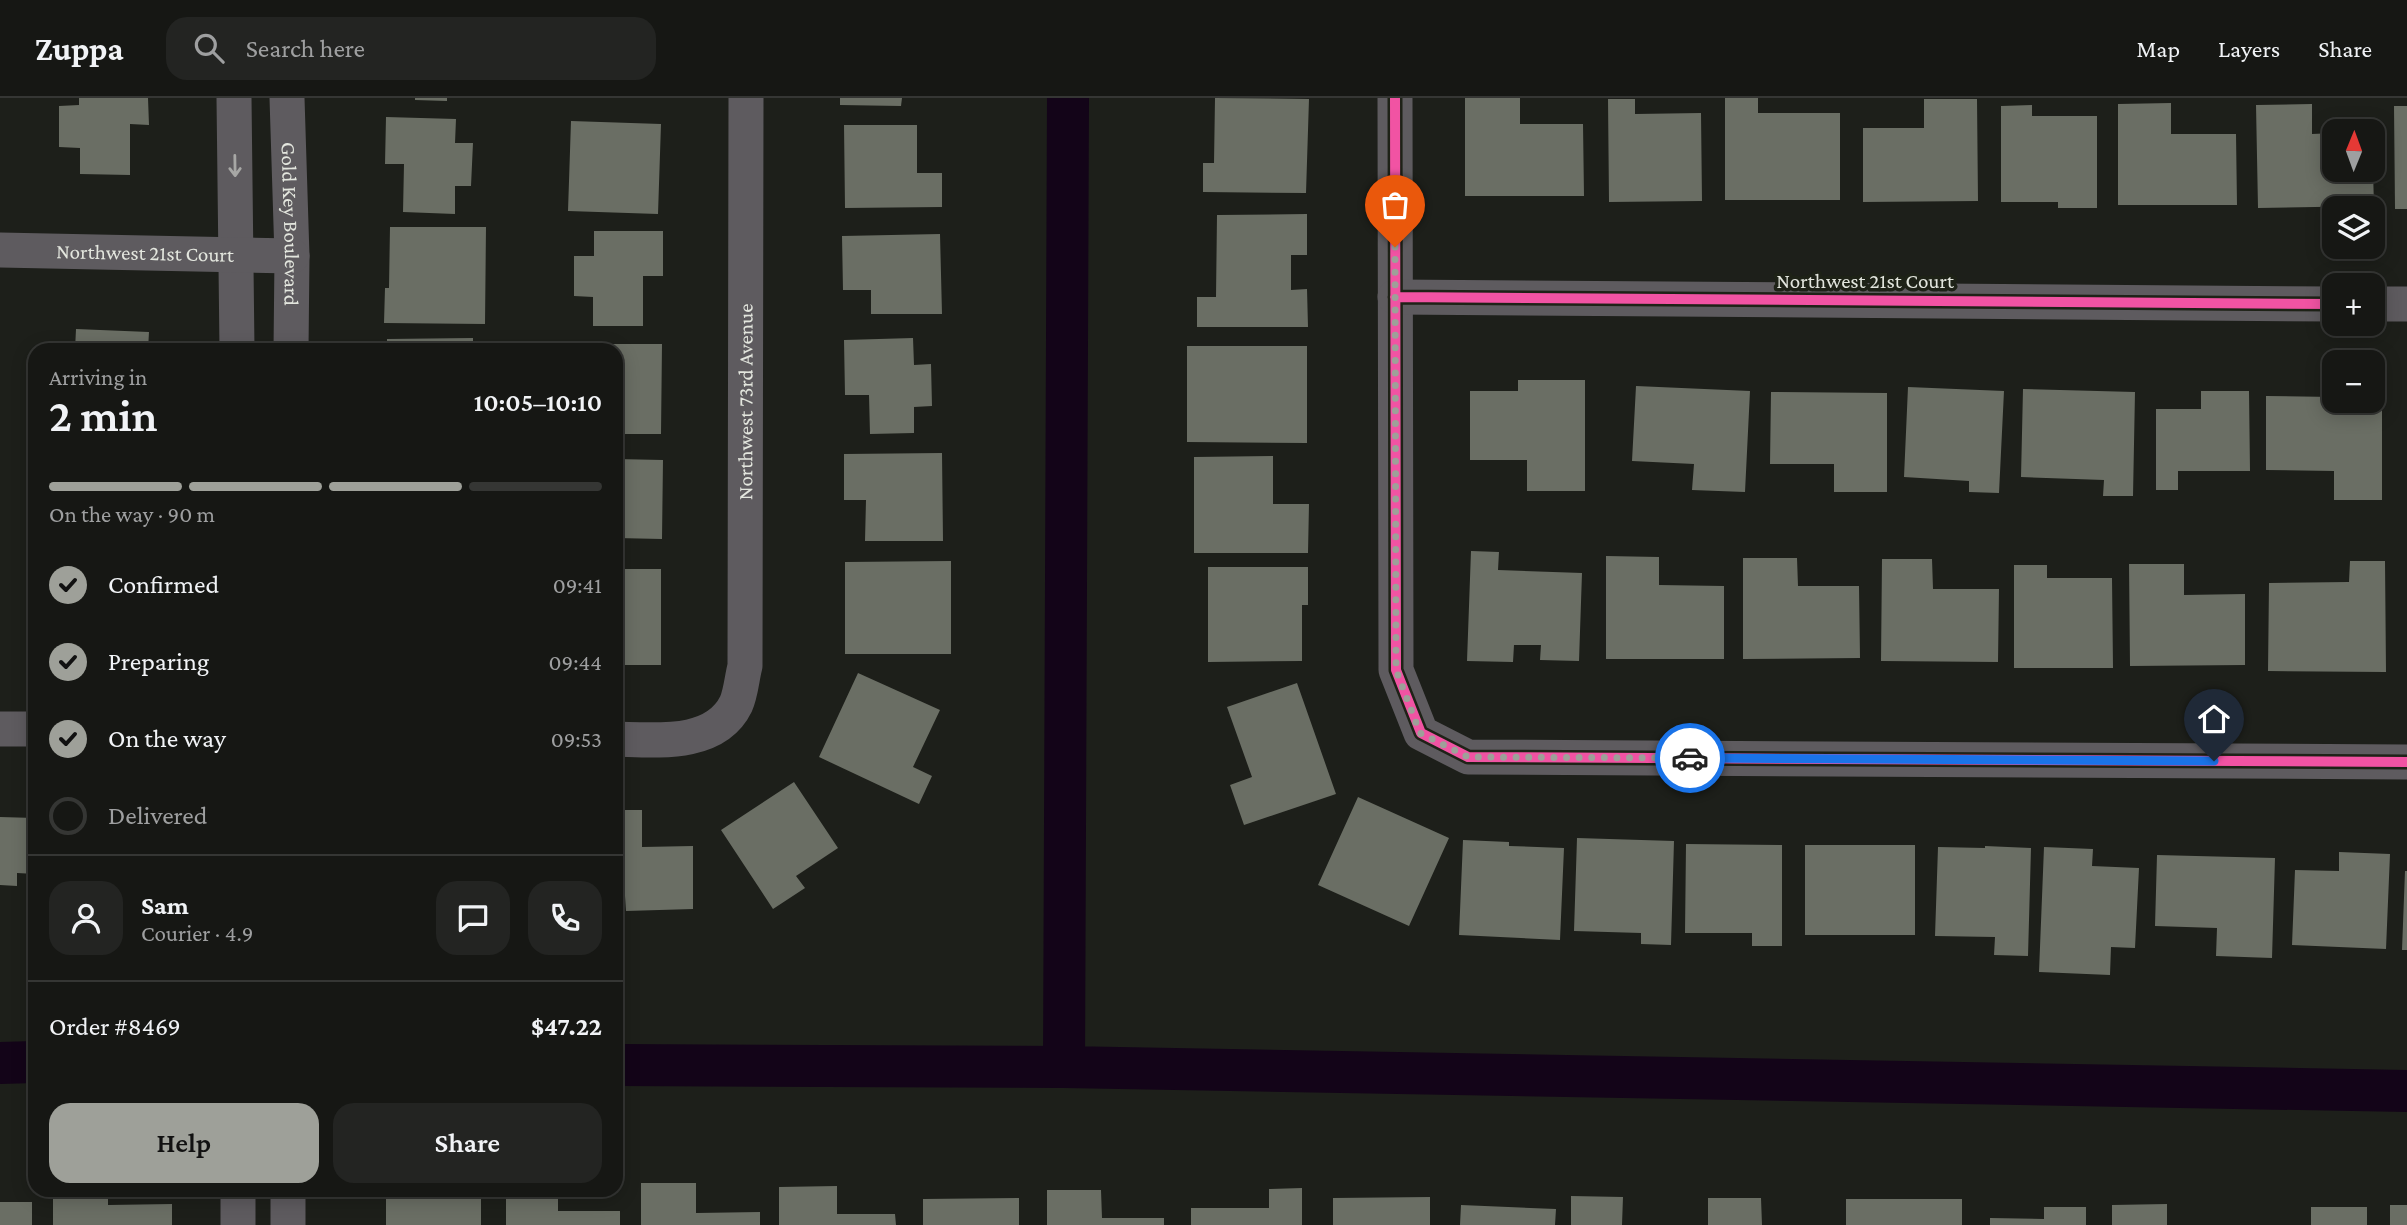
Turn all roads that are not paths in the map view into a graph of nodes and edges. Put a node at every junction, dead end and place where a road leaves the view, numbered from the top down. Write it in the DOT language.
graph roads {
  1 [pos="234,98"];
  2 [pos="287,98"];
  3 [pos="746,98"];
  4 [pos="1395,98"];
  5 [pos="0,250"];
  6 [pos="292,256"];
  7 [pos="236,257"];
  8 [pos="1395,297"];
  9 [pos="2322,304"];
  10 [pos="2385,304"];
  11 [pos="2407,304"];
  12 [pos="237,343"];
  13 [pos="291,343"];
  14 [pos="0,729"];
  15 [pos="28,729"];
  16 [pos="623,739"];
  17 [pos="2407,762"];
  18 [pos="238,1197"];
  19 [pos="288,1197"];
  20 [pos="238,1225"];
  21 [pos="288,1225"];
  1 -- 7 [label="street, one-way"];
  2 -- 6 [label="street, Gold Key Boulevard"];
  3 -- 16 [label="street, Northwest 73rd Avenue"];
  4 -- 8 [label="street"];
  5 -- 7 [label="street, Northwest 21st Court"];
  6 -- 7 [label="street, Northwest 21st Court"];
  6 -- 13 [label="street, Gold Key Boulevard"];
  7 -- 12 [label="street"];
  8 -- 9 [label="street, Northwest 21st Court"];
  8 -- 17 [label="street"];
  10 -- 11 [label="street"];
  14 -- 15 [label="street"];
  18 -- 20 [label="street"];
  19 -- 21 [label="street"];
}
